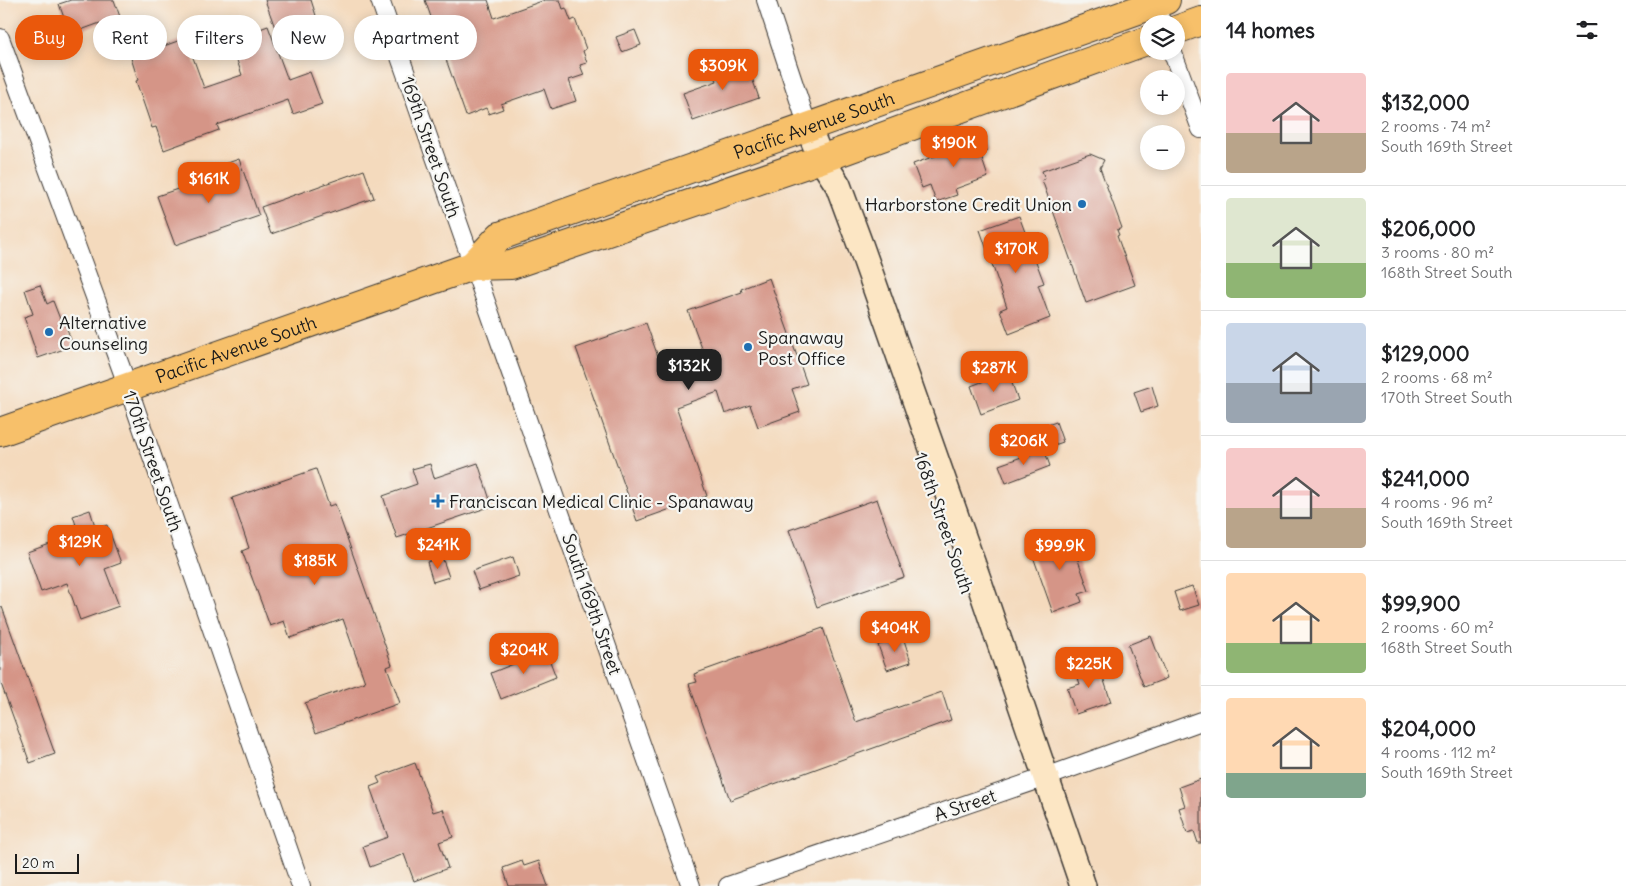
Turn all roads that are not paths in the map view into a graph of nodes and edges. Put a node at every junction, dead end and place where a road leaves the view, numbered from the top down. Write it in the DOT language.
graph roads {
  1 [pos="380,0"];
  2 [pos="766,0"];
  3 [pos="1160,7"];
  4 [pos="1201,21"];
  5 [pos="1185,27"];
  6 [pos="0,38"];
  7 [pos="1140,43"];
  8 [pos="1175,60"];
  9 [pos="808,127"];
  10 [pos="1201,129"];
  11 [pos="821,159"];
  12 [pos="472,266"];
  13 [pos="128,387"];
  14 [pos="0,432"];
  15 [pos="1201,721"];
  16 [pos="1040,779"];
  17 [pos="302,886"];
  18 [pos="691,886"];
  19 [pos="728,886"];
  20 [pos="1072,886"];
  21 [pos="1083,886"];
  1 -- 12 [label="street, 169th Street South"];
  2 -- 9 [label="street, 168th Street South"];
  3 -- 9 [label="main road, Pacific Avenue South"];
  4 -- 5 [label="main road"];
  6 -- 13 [label="street, 170th Street South"];
  7 -- 11 [label="main road, Pacific Avenue South"];
  8 -- 10 [label="street"];
  9 -- 11 [label="street, 168th Street South"];
  9 -- 12 [label="main road, Pacific Avenue South"];
  11 -- 12 [label="main road, Pacific Avenue South"];
  11 -- 16 [label="street, 168th Street South"];
  12 -- 13 [label="main road, Pacific Avenue South"];
  12 -- 18 [label="street, South 169th Street"];
  13 -- 14 [label="main road, Pacific Avenue South"];
  13 -- 17 [label="street, 170th Street South"];
  15 -- 16 [label="street, A Street"];
  16 -- 19 [label="street, A Street"];
  16 -- 20 [label="street, 168th Street South"];
  16 -- 21 [label="street"];
}
